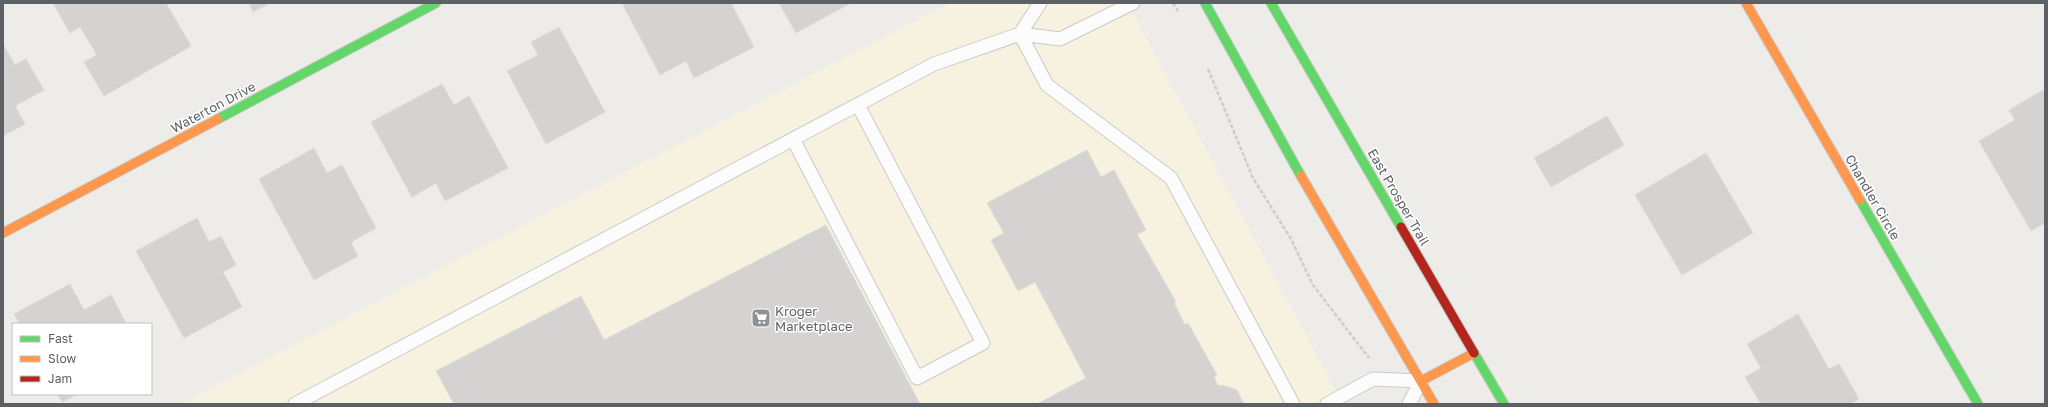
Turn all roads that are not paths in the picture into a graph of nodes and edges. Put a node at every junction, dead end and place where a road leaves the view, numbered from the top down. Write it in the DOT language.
graph roads {
  1 [pos="436,3"];
  2 [pos="1040,3"];
  3 [pos="1133,3"];
  4 [pos="1205,3"];
  5 [pos="1271,3"];
  6 [pos="1746,3"];
  7 [pos="1020,34"];
  8 [pos="858,105"];
  9 [pos="793,139"];
  10 [pos="3,233"];
  11 [pos="1474,353"];
  12 [pos="1421,381"];
  13 [pos="295,404"];
  14 [pos="1293,404"];
  15 [pos="1327,404"];
  16 [pos="1409,404"];
  17 [pos="1434,404"];
  18 [pos="1504,404"];
  19 [pos="1978,404"];
  1 -- 10 [label="main road, Waterton Drive"];
  2 -- 7 [label="lane"];
  3 -- 7 [label="lane"];
  4 -- 12 [label="main road"];
  5 -- 11 [label="main road, East Prosper Trail"];
  6 -- 19 [label="main road, Chandler Circle"];
  7 -- 8 [label="lane"];
  7 -- 14 [label="lane"];
  8 -- 9 [label="lane"];
  8 -- 9 [label="lane"];
  9 -- 13 [label="lane"];
  11 -- 12 [label="main road"];
  11 -- 18 [label="main road, East Prosper Trail"];
  12 -- 15 [label="lane"];
  12 -- 16 [label="lane"];
  12 -- 17 [label="main road"];
}
